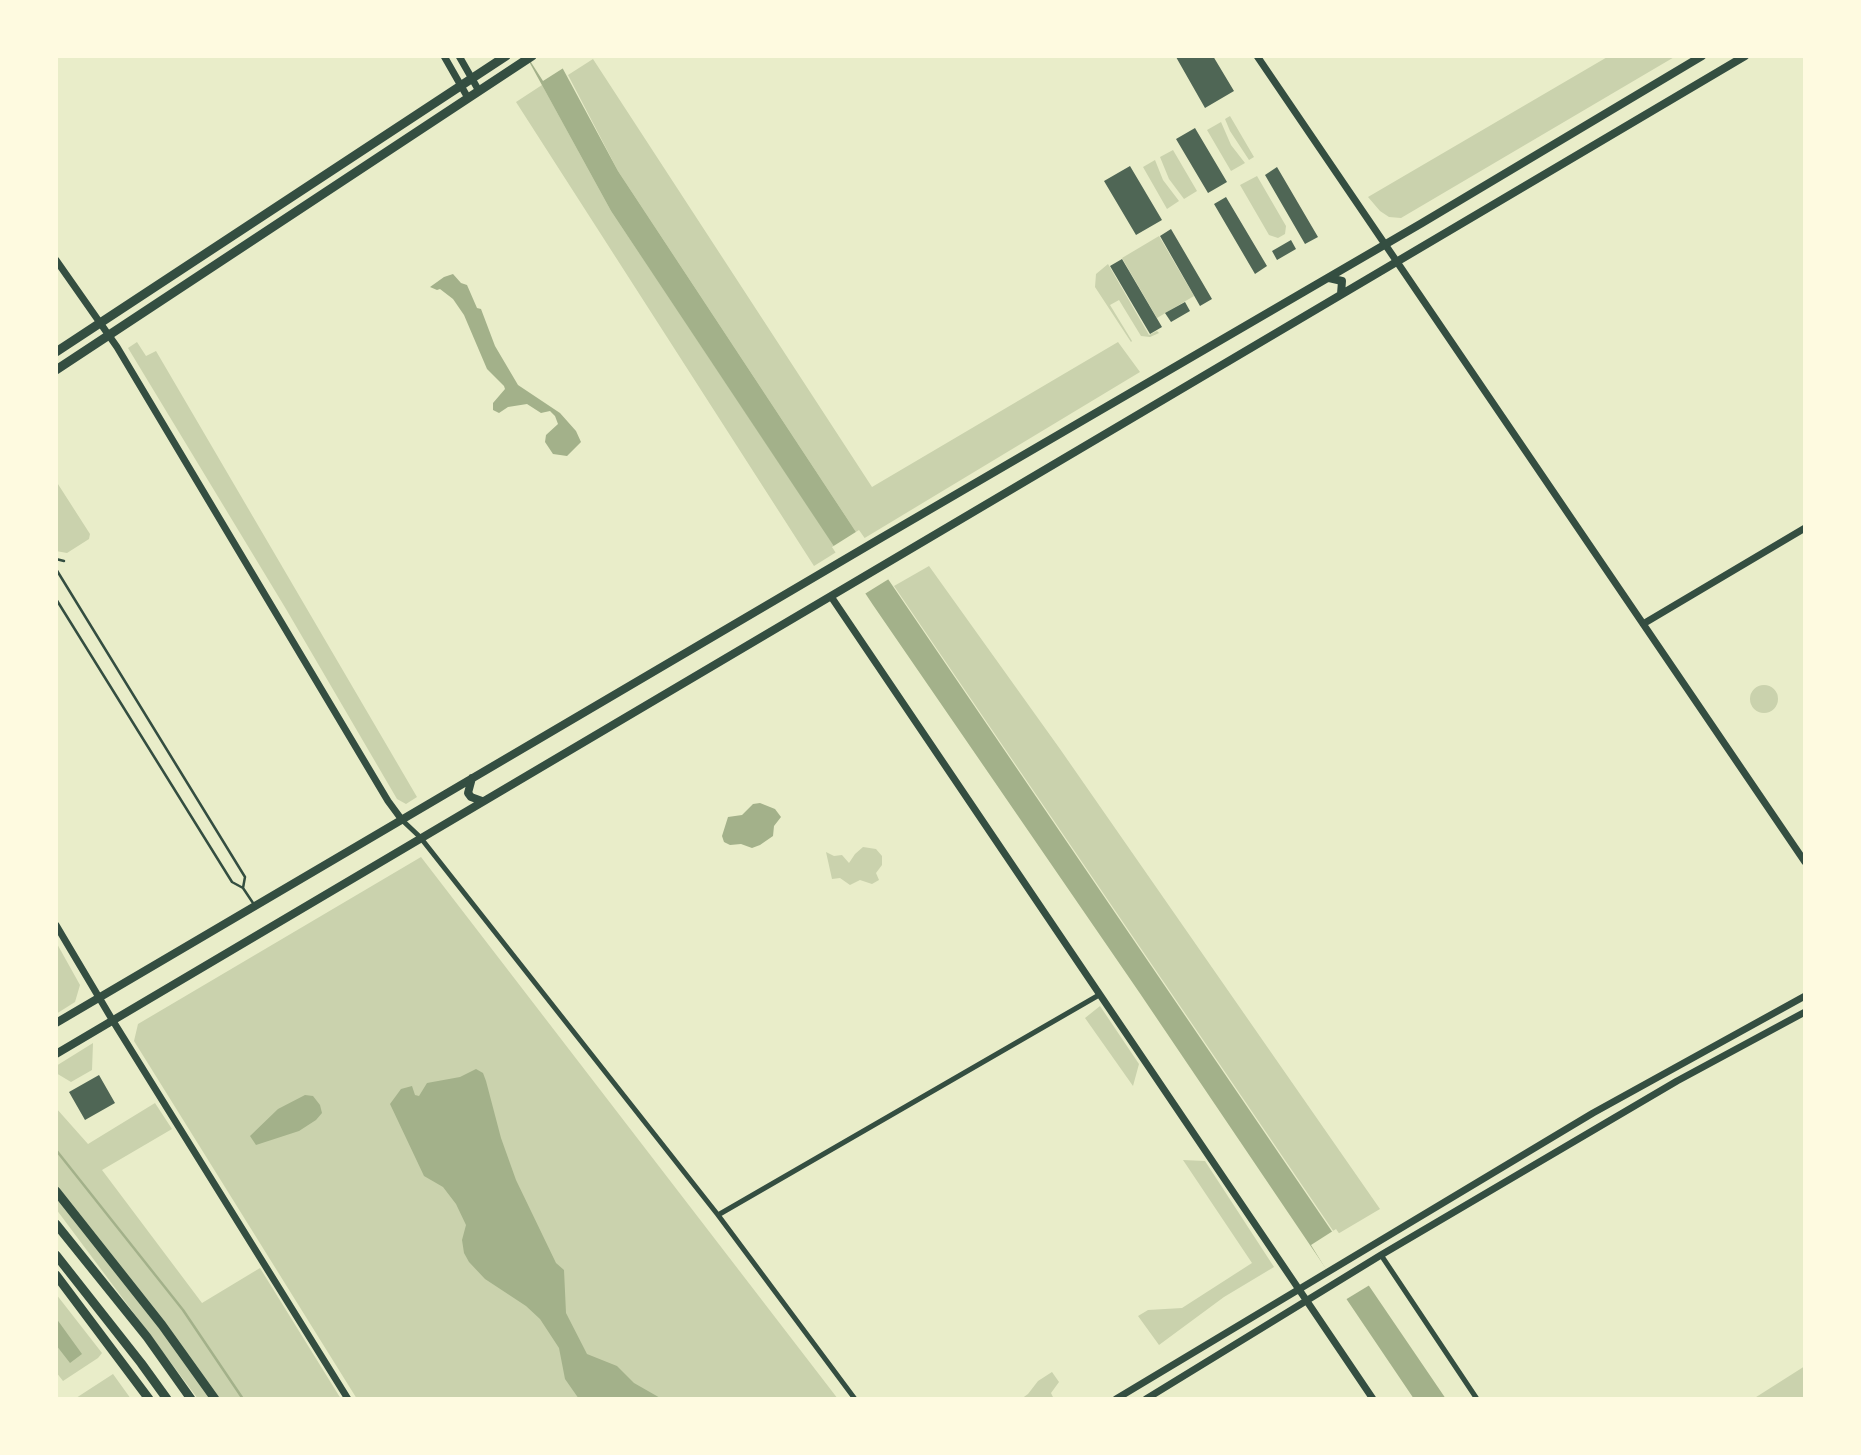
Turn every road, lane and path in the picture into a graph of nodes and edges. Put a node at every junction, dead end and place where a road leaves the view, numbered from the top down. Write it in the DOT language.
graph roads {
  1 [pos="444,56"];
  2 [pos="459,56"];
  3 [pos="506,56"];
  4 [pos="532,56"];
  5 [pos="1256,56"];
  6 [pos="1702,56"];
  7 [pos="1745,56"];
  8 [pos="472,78"];
  9 [pos="461,85"];
  10 [pos="479,91"];
  11 [pos="468,98"];
  12 [pos="1450,218"];
  13 [pos="1384,245"];
  14 [pos="56,260"];
  15 [pos="1395,262"];
  16 [pos="1329,278"];
  17 [pos="1341,294"];
  18 [pos="100,323"];
  19 [pos="109,335"];
  20 [pos="56,352"];
  21 [pos="56,370"];
  22 [pos="1805,528"];
  23 [pos="56,559"];
  24 [pos="64,561"];
  25 [pos="56,569"];
  26 [pos="832,598"];
  27 [pos="56,599"];
  28 [pos="1643,624"];
  29 [pos="472,778"];
  30 [pos="482,802"];
  31 [pos="402,820"];
  32 [pos="420,837"];
  33 [pos="1805,862"];
  34 [pos="243,888"];
  35 [pos="255,906"];
  36 [pos="56,925"];
  37 [pos="1099,995"];
  38 [pos="1805,996"];
  39 [pos="99,997"];
  40 [pos="1805,1012"];
  41 [pos="113,1021"];
  42 [pos="56,1023"];
  43 [pos="56,1054"];
  44 [pos="56,1191"];
  45 [pos="718,1214"];
  46 [pos="56,1224"];
  47 [pos="56,1255"];
  48 [pos="1381,1255"];
  49 [pos="56,1275"];
  50 [pos="1299,1288"];
  51 [pos="1307,1301"];
  52 [pos="149,1399"];
  53 [pos="167,1399"];
  54 [pos="191,1399"];
  55 [pos="215,1399"];
  56 [pos="348,1399"];
  57 [pos="855,1399"];
  58 [pos="1116,1399"];
  59 [pos="1146,1399"];
  60 [pos="1373,1399"];
  61 [pos="1476,1399"];
  1 -- 9 [label="street"];
  2 -- 8 [label="street"];
  3 -- 8 [label="main road"];
  4 -- 10 [label="main road"];
  5 -- 13 [label="street"];
  6 -- 12 [label="main road"];
  7 -- 12 [label="main road"];
  8 -- 9 [label="main road"];
  8 -- 10 [label="street"];
  9 -- 11 [label="street"];
  9 -- 18 [label="main road"];
  10 -- 11 [label="main road"];
  11 -- 19 [label="main road"];
  12 -- 13 [label="main road"];
  12 -- 15 [label="main road"];
  13 -- 15 [label="street"];
  13 -- 16 [label="main road"];
  14 -- 18 [label="street"];
  15 -- 17 [label="main road"];
  15 -- 28 [label="street"];
  16 -- 17 [label="main road"];
  16 -- 29 [label="main road"];
  17 -- 26 [label="main road"];
  18 -- 19 [label="street"];
  18 -- 20 [label="main road"];
  19 -- 21 [label="main road"];
  19 -- 31 [label="street"];
  22 -- 28 [label="street"];
  23 -- 24 [label="lane"];
  25 -- 34 [label="lane"];
  26 -- 30 [label="main road"];
  26 -- 37 [label="street"];
  27 -- 34 [label="lane"];
  28 -- 33 [label="street"];
  29 -- 30 [label="main road"];
  29 -- 31 [label="main road"];
  30 -- 32 [label="main road"];
  31 -- 32 [label="street"];
  31 -- 35 [label="main road"];
  32 -- 41 [label="main road"];
  32 -- 45 [label="street"];
  34 -- 35 [label="lane"];
  35 -- 39 [label="main road"];
  36 -- 39 [label="street"];
  37 -- 45 [label="street"];
  37 -- 50 [label="street"];
  38 -- 50 [label="street"];
  39 -- 41 [label="street"];
  39 -- 42 [label="main road"];
  40 -- 48 [label="street"];
  41 -- 43 [label="main road"];
  41 -- 56 [label="street"];
  44 -- 55 [label="main road"];
  45 -- 57 [label="street"];
  46 -- 54 [label="main road"];
  47 -- 53 [label="main road"];
  48 -- 51 [label="street"];
  48 -- 61 [label="street"];
  49 -- 52 [label="main road"];
  50 -- 51 [label="street"];
  50 -- 58 [label="street"];
  51 -- 59 [label="street"];
  51 -- 60 [label="street"];
}
